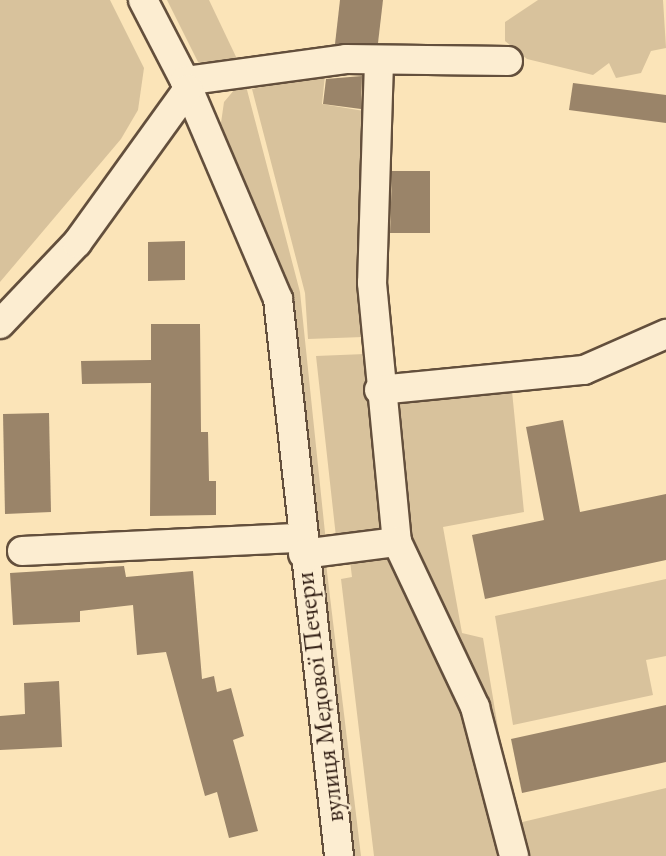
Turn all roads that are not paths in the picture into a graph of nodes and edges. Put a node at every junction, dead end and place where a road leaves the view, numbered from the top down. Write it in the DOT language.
graph roads {
  1 [pos="143,0"];
  2 [pos="508,61"];
  3 [pos="379,62"];
  4 [pos="186,85"];
  5 [pos="0,324"];
  6 [pos="666,334"];
  7 [pos="379,390"];
  8 [pos="397,542"];
  9 [pos="302,546"];
  10 [pos="22,551"];
  11 [pos="339,856"];
  12 [pos="514,856"];
  1 -- 4 [label="street, вулиця Медової Печери"];
  2 -- 3 [label="street"];
  3 -- 4 [label="street"];
  3 -- 7 [label="street"];
  4 -- 5 [label="street"];
  4 -- 9 [label="street, вулиця Медової Печери"];
  6 -- 7 [label="street"];
  7 -- 8 [label="street"];
  8 -- 9 [label="street"];
  8 -- 12 [label="street"];
  9 -- 10 [label="street, вулиця Медової Печери"];
  9 -- 11 [label="street, вулиця Медової Печери"];
}
